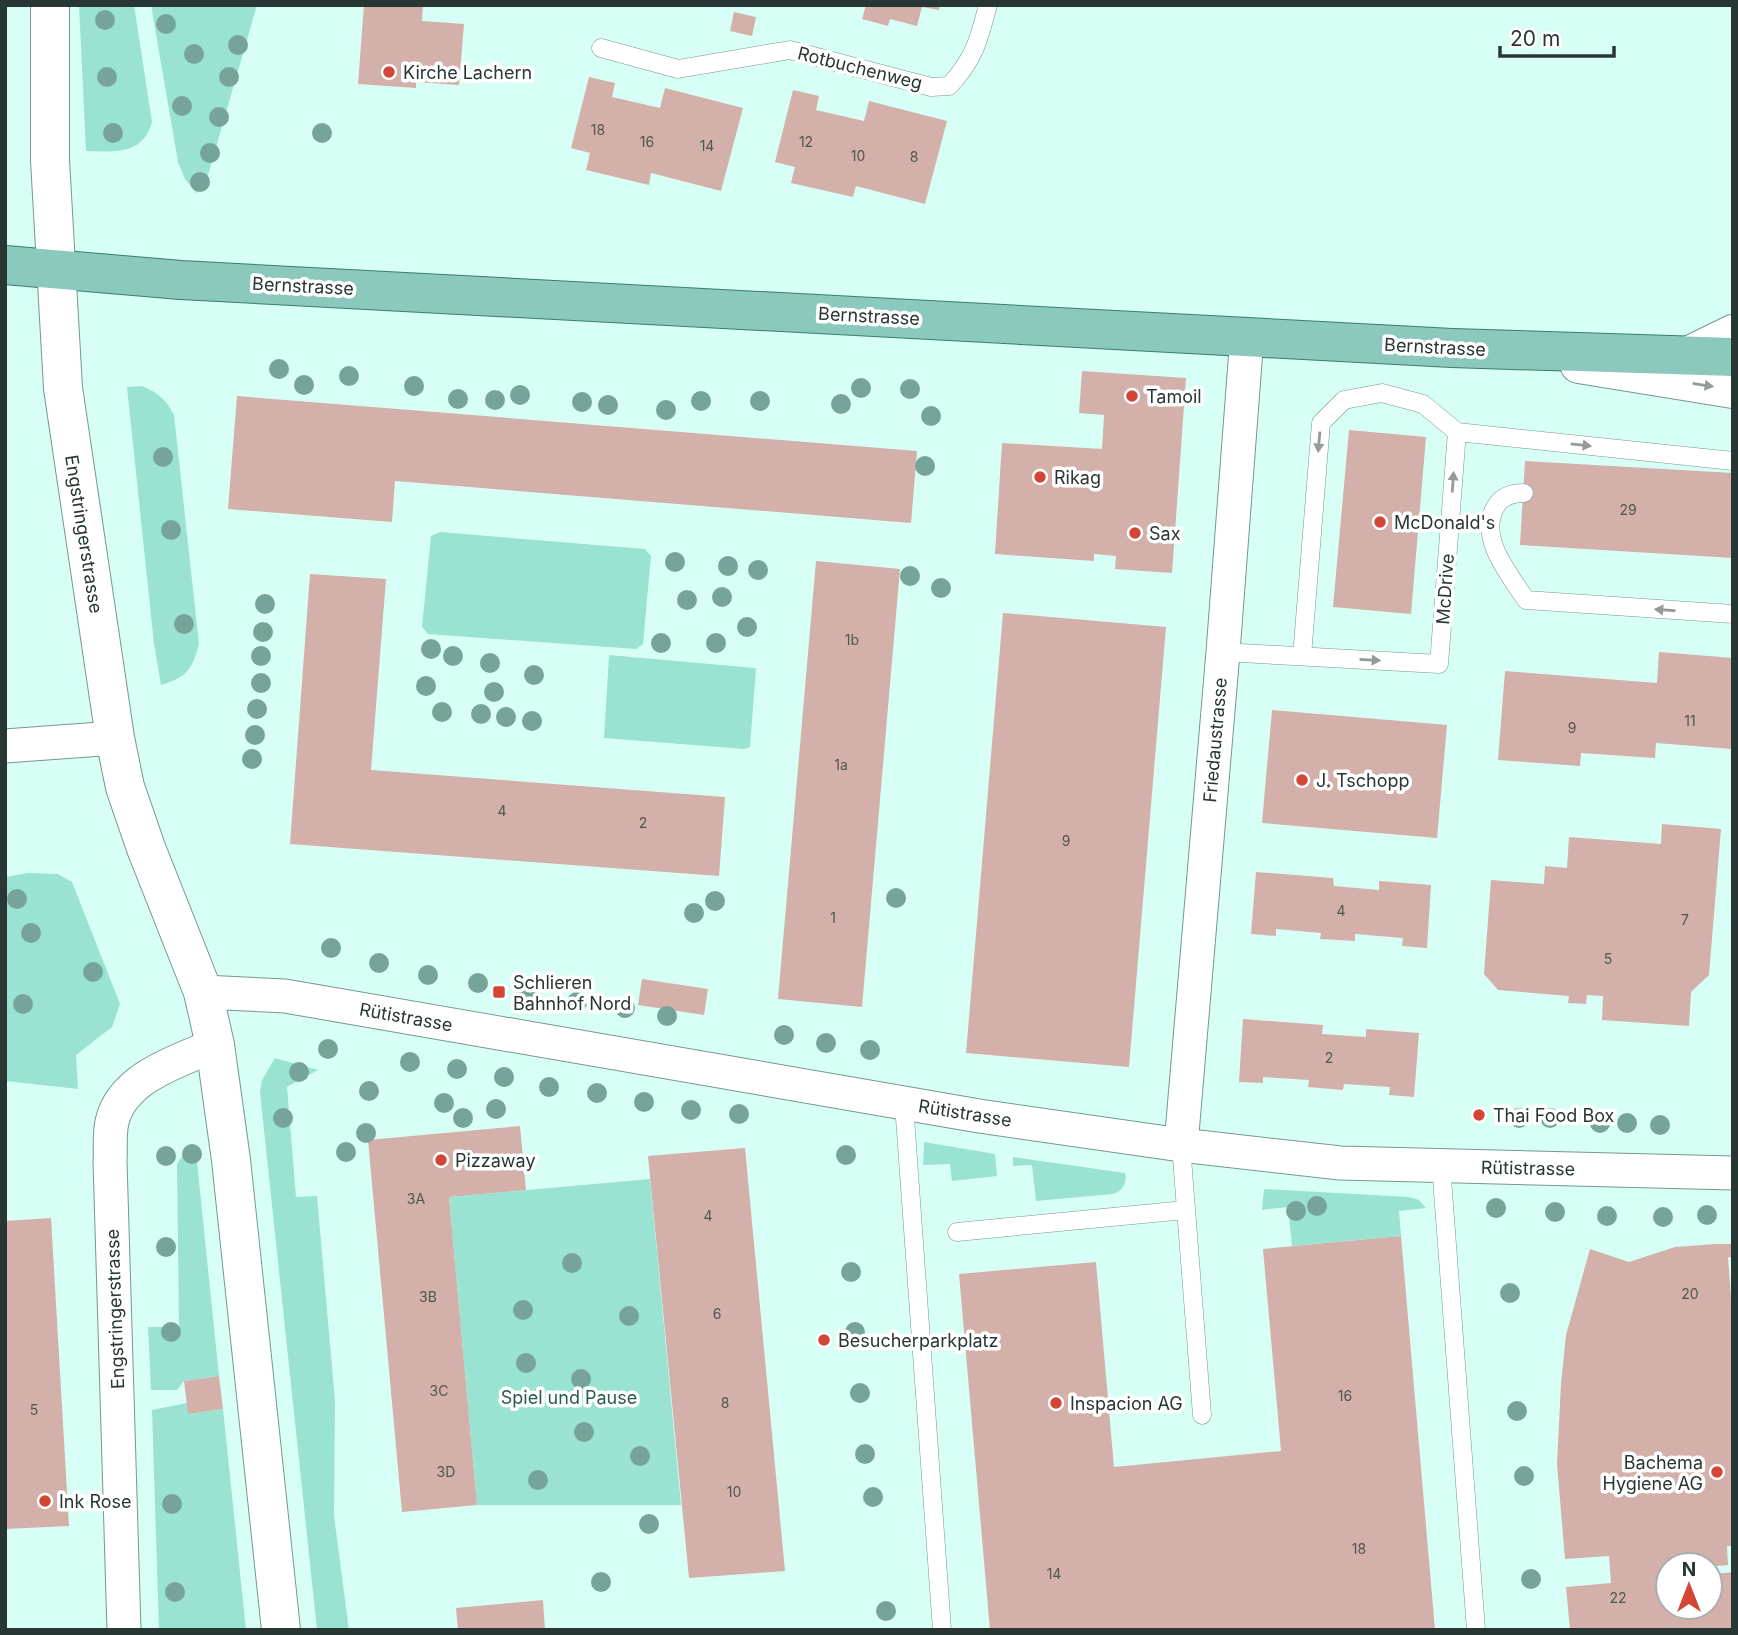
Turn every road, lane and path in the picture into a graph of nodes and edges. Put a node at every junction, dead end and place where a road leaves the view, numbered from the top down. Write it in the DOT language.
graph roads {
  1 [pos="50,5"];
  2 [pos="988,5"];
  3 [pos="601,48"];
  4 [pos="5,265"];
  5 [pos="56,269"];
  6 [pos="1733,334"];
  7 [pos="1247,336"];
  8 [pos="1491,350"];
  9 [pos="1688,356"];
  10 [pos="1733,357"];
  11 [pos="1733,389"];
  12 [pos="1457,432"];
  13 [pos="1733,461"];
  14 [pos="1524,493"];
  15 [pos="1733,614"];
  16 [pos="1223,652"];
  17 [pos="1302,656"];
  18 [pos="115,738"];
  19 [pos="5,746"];
  20 [pos="203,992"];
  21 [pos="215,1045"];
  22 [pos="904,1104"];
  23 [pos="1181,1145"];
  24 [pos="1441,1166"];
  25 [pos="1733,1173"];
  26 [pos="1185,1210"];
  27 [pos="957,1231"];
  28 [pos="1202,1415"];
  29 [pos="124,1630"];
  30 [pos="281,1630"];
  31 [pos="942,1630"];
  32 [pos="1476,1630"];
  1 -- 5 [label="main road, Engstringerstrasse"];
  2 -- 3 [label="lane, Rotbuchenweg"];
  4 -- 5 [label="main road, Bernstrasse"];
  5 -- 7 [label="main road, Bernstrasse"];
  5 -- 18 [label="main road, Engstringerstrasse"];
  6 -- 9 [label="main road"];
  7 -- 8 [label="main road, Bernstrasse"];
  7 -- 16 [label="street, Friedaustrasse"];
  8 -- 9 [label="main road, Bernstrasse"];
  8 -- 11 [label="main road, one-way"];
  9 -- 10 [label="main road, Bernstrasse"];
  12 -- 13 [label="lane, one-way"];
  17 -- 12 [label="lane, McDrive, one-way"];
  12 -- 17 [label="lane, one-way"];
  15 -- 14 [label="lane, one-way"];
  16 -- 17 [label="lane"];
  16 -- 23 [label="street, Friedaustrasse"];
  18 -- 19 [label="street"];
  18 -- 20 [label="main road, Engstringerstrasse"];
  20 -- 21 [label="main road, Engstringerstrasse"];
  20 -- 22 [label="street, Rütistrasse"];
  21 -- 29 [label="street, Engstringerstrasse"];
  21 -- 30 [label="main road, Engstringerstrasse"];
  22 -- 23 [label="street, Rütistrasse"];
  22 -- 31 [label="lane"];
  23 -- 24 [label="street, Rütistrasse"];
  23 -- 26 [label="lane"];
  24 -- 25 [label="street, Rütistrasse"];
  24 -- 32 [label="lane"];
  26 -- 27 [label="lane"];
  26 -- 28 [label="lane"];
}
